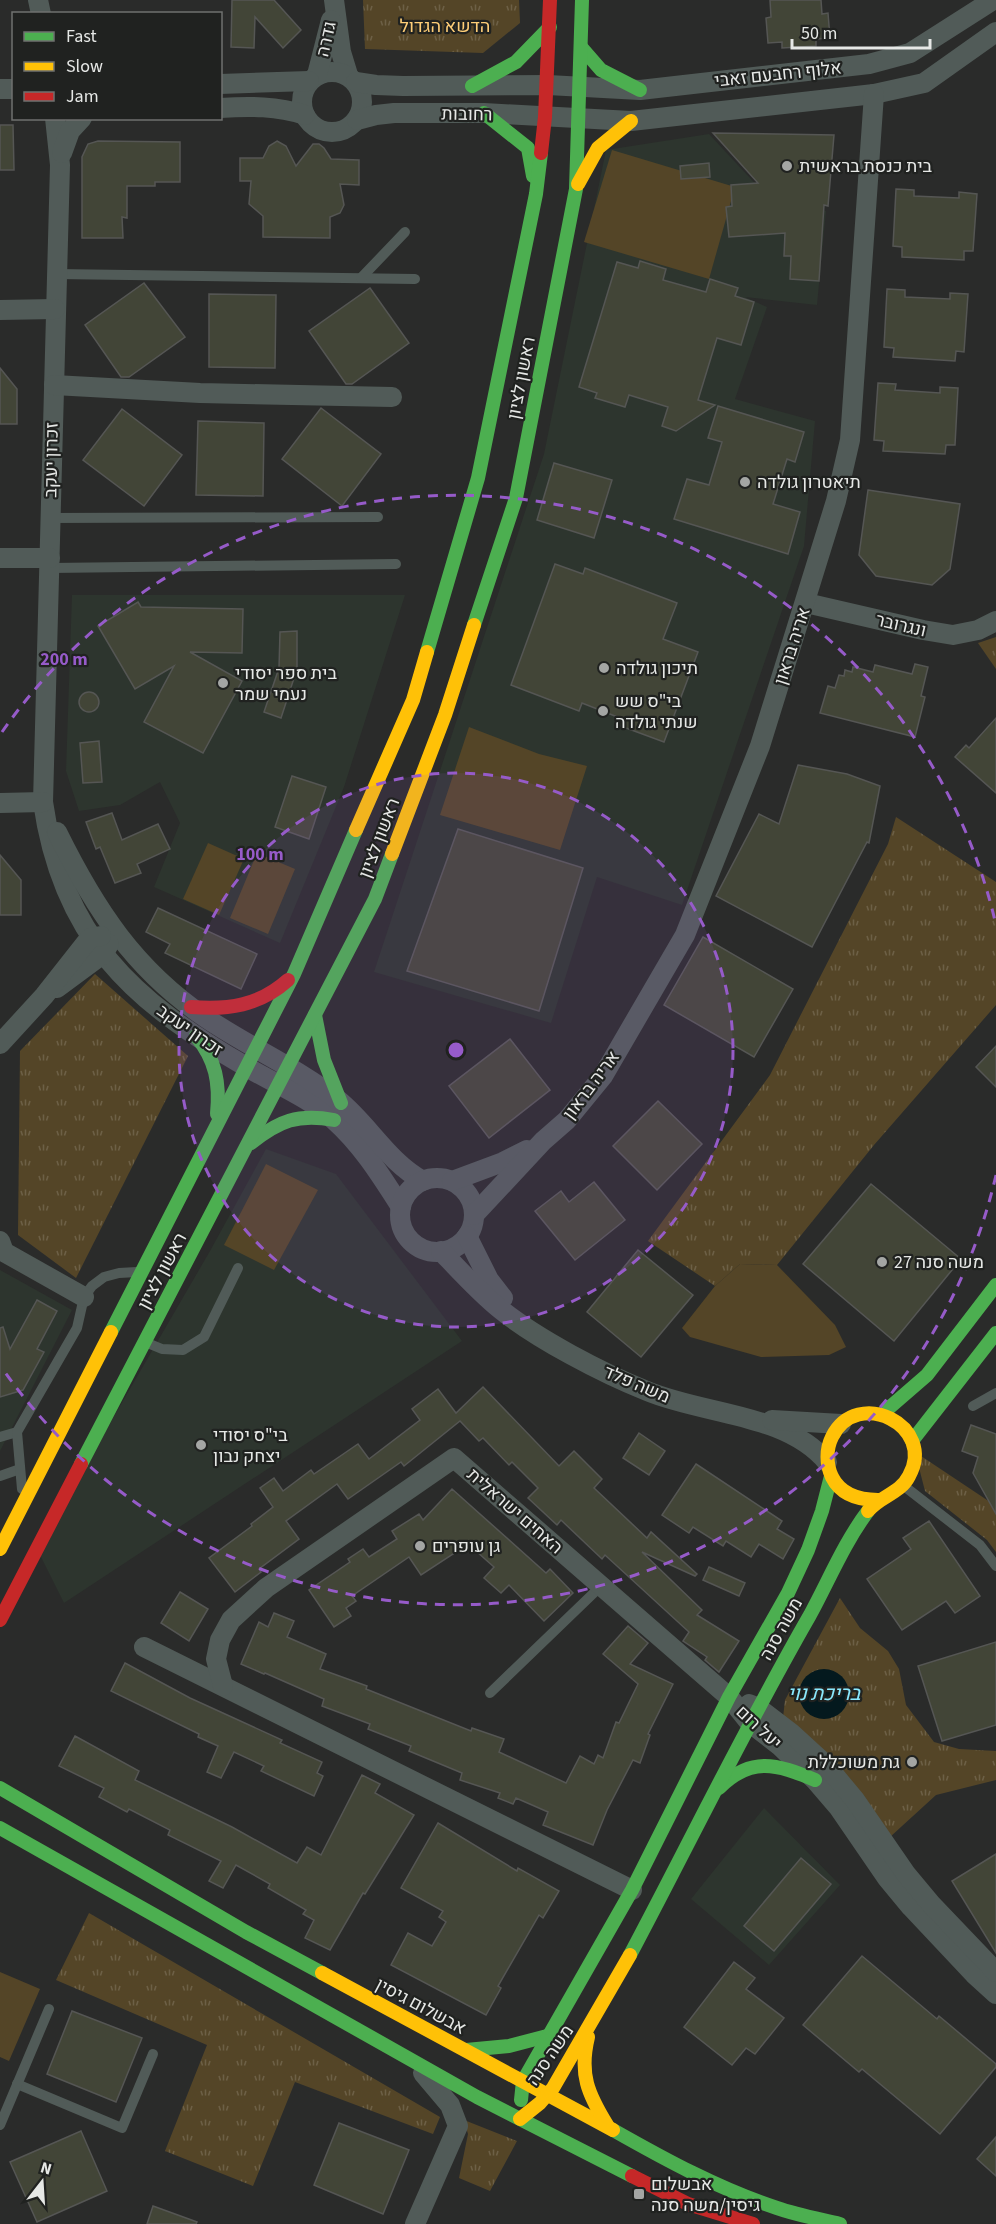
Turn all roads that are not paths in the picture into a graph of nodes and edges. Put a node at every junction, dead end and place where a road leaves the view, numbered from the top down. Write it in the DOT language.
graph roads {
  1 [pos="550,0"];
  2 [pos="582,0"];
  3 [pos="993,0"];
  4 [pos="334,1"];
  5 [pos="550,27"];
  6 [pos="996,32"];
  7 [pos="581,47"];
  8 [pos="313,78"];
  9 [pos="352,79"];
  10 [pos="222,84"];
  11 [pos="548,85"];
  12 [pos="472,86"];
  13 [pos="579,86"];
  14 [pos="640,90"];
  15 [pos="874,94"];
  16 [pos="222,108"];
  17 [pos="484,113"];
  18 [pos="305,115"];
  19 [pos="545,117"];
  20 [pos="577,119"];
  21 [pos="55,120"];
  22 [pos="80,120"];
  23 [pos="357,120"];
  24 [pos="631,121"];
  25 [pos="60,165"];
  26 [pos="576,189"];
  27 [pos="536,194"];
  28 [pos="405,232"];
  29 [pos="56,274"];
  30 [pos="361,278"];
  31 [pos="415,279"];
  32 [pos="55,309"];
  33 [pos="0,310"];
  34 [pos="53,392"];
  35 [pos="200,393"];
  36 [pos="392,397"];
  37 [pos="378,517"];
  38 [pos="50,518"];
  39 [pos="0,558"];
  40 [pos="50,563"];
  41 [pos="396,564"];
  42 [pos="806,603"];
  43 [pos="996,621"];
  44 [pos="43,802"];
  45 [pos="0,803"];
  46 [pos="116,933"];
  47 [pos="90,938"];
  48 [pos="102,954"];
  49 [pos="294,974"];
  50 [pos="44,996"];
  51 [pos="191,1007"];
  52 [pos="315,1015"];
  53 [pos="196,1036"];
  54 [pos="0,1044"];
  55 [pos="255,1049"];
  56 [pos="245,1067"];
  57 [pos="289,1067"];
  58 [pos="280,1085"];
  59 [pos="338,1112"];
  60 [pos="215,1127"];
  61 [pos="543,1141"];
  62 [pos="248,1147"];
  63 [pos="423,1181"];
  64 [pos="452,1181"];
  65 [pos="402,1207"];
  66 [pos="474,1215"];
  67 [pos="467,1236"];
  68 [pos="0,1241"];
  69 [pos="441,1251"];
  70 [pos="238,1269"];
  71 [pos="141,1272"];
  72 [pos="996,1285"];
  73 [pos="84,1297"];
  74 [pos="536,1333"];
  75 [pos="996,1333"];
  76 [pos="146,1342"];
  77 [pos="996,1393"];
  78 [pos="973,1406"];
  79 [pos="882,1414"];
  80 [pos="745,1418"];
  81 [pos="841,1424"];
  82 [pos="17,1432"];
  83 [pos="0,1437"];
  84 [pos="912,1441"];
  85 [pos="20,1469"];
  86 [pos="829,1469"];
  87 [pos="0,1476"];
  88 [pos="903,1486"];
  89 [pos="878,1500"];
  90 [pos="23,1504"];
  91 [pos="0,1549"];
  92 [pos="996,1566"];
  93 [pos="601,1586"];
  94 [pos="0,1620"];
  95 [pos="144,1647"];
  96 [pos="223,1686"];
  97 [pos="490,1693"];
  98 [pos="729,1697"];
  99 [pos="753,1715"];
  100 [pos="815,1779"];
  101 [pos="0,1788"];
  102 [pos="711,1799"];
  103 [pos="0,1828"];
  104 [pos="632,1890"];
  105 [pos="996,1972"];
  106 [pos="996,1994"];
  107 [pos="49,2009"];
  108 [pos="591,2026"];
  109 [pos="551,2035"];
  110 [pos="464,2050"];
  111 [pos="153,2054"];
  112 [pos="411,2060"];
  113 [pos="523,2082"];
  114 [pos="17,2084"];
  115 [pos="549,2094"];
  116 [pos="520,2119"];
  117 [pos="0,2125"];
  118 [pos="608,2127"];
  119 [pos="415,2224"];
  120 [pos="753,2224"];
  121 [pos="840,2224"];
  1 -- 5 [label="main road, ראשון לציון"];
  2 -- 7 [label="main road, ראשון לציון"];
  3 -- 14 [label="street, אלוף רחבעם זאבי"];
  4 -- 8 [label="street, גדרה"];
  4 -- 9 [label="street, גדרה"];
  5 -- 11 [label="main road, ראשון לציון"];
  5 -- 12 [label="main road"];
  6 -- 15 [label="street, אלוף רחבעם זאבי"];
  7 -- 13 [label="main road, ראשון לציון"];
  7 -- 14 [label="main road"];
  8 -- 9 [label="street"];
  8 -- 10 [label="street"];
  8 -- 18 [label="street"];
  9 -- 12 [label="street, רחובות"];
  9 -- 23 [label="street"];
  11 -- 12 [label="street, רחובות"];
  11 -- 13 [label="street, אלוף רחבעם זאבי"];
  11 -- 19 [label="main road, ראשון לציון"];
  13 -- 14 [label="street, אלוף רחבעם זאבי"];
  13 -- 20 [label="main road, ראשון לציון"];
  15 -- 24 [label="street, אלוף רחבעם זאבי"];
  15 -- 42 [label="street, אריה בראון"];
  16 -- 18 [label="street"];
  17 -- 19 [label="street, רחובות"];
  17 -- 23 [label="street, רחובות"];
  17 -- 27 [label="main road"];
  18 -- 23 [label="street"];
  19 -- 20 [label="street, רחובות"];
  19 -- 27 [label="main road, ראשון לציון"];
  20 -- 24 [label="street, אלוף רחבעם זאבי"];
  20 -- 26 [label="main road, ראשון לציון"];
  21 -- 25 [label="street, זכרון יעקב"];
  22 -- 25 [label="street"];
  24 -- 26 [label="main road"];
  25 -- 29 [label="street, זכרון יעקב"];
  26 -- 52 [label="main road, ראשון לציון"];
  27 -- 49 [label="main road, ראשון לציון"];
  28 -- 30 [label="lane"];
  29 -- 30 [label="lane"];
  29 -- 32 [label="street, זכרון יעקב"];
  30 -- 31 [label="lane"];
  32 -- 33 [label="street"];
  32 -- 34 [label="street, זכרון יעקב"];
  34 -- 35 [label="street"];
  34 -- 35 [label="street"];
  34 -- 38 [label="street, זכרון יעקב"];
  35 -- 36 [label="street"];
  37 -- 38 [label="lane"];
  38 -- 40 [label="street, זכרון יעקב"];
  39 -- 40 [label="street"];
  40 -- 41 [label="lane"];
  40 -- 44 [label="street, זכרון יעקב"];
  42 -- 43 [label="street, ונגרובר"];
  42 -- 61 [label="street, אריה בראון"];
  44 -- 45 [label="street"];
  44 -- 46 [label="street, זכרון יעקב"];
  44 -- 47 [label="street, זכרון יעקב"];
  46 -- 47 [label="street"];
  46 -- 48 [label="street"];
  46 -- 51 [label="street, זכרון יעקב"];
  47 -- 48 [label="street, זכרון יעקב"];
  47 -- 50 [label="street"];
  48 -- 50 [label="street"];
  48 -- 53 [label="street, זכרון יעקב"];
  49 -- 51 [label="main road"];
  49 -- 55 [label="main road, ראשון לציון"];
  50 -- 54 [label="street"];
  51 -- 55 [label="street, זכרון יעקב"];
  52 -- 57 [label="main road, ראשון לציון"];
  52 -- 59 [label="main road"];
  53 -- 56 [label="street, זכרון יעקב"];
  53 -- 60 [label="main road"];
  55 -- 56 [label="main road, ראשון לציון"];
  55 -- 57 [label="street, זכרון יעקב"];
  56 -- 58 [label="street, זכרון יעקב"];
  56 -- 60 [label="main road, ראשון לציון"];
  57 -- 58 [label="main road, ראשון לציון"];
  57 -- 59 [label="street, זכרון יעקב"];
  58 -- 59 [label="street, זכרון יעקב"];
  58 -- 62 [label="main road, ראשון לציון"];
  59 -- 62 [label="main road"];
  59 -- 63 [label="street, זכרון יעקב"];
  59 -- 65 [label="street, זכרון יעקב"];
  60 -- 71 [label="main road, ראשון לציון"];
  61 -- 64 [label="street, אריה בראון"];
  61 -- 66 [label="street, אריה בראון"];
  62 -- 76 [label="main road, ראשון לציון"];
  63 -- 64 [label="street"];
  63 -- 65 [label="street"];
  64 -- 66 [label="street"];
  65 -- 69 [label="street"];
  66 -- 67 [label="street"];
  67 -- 69 [label="street"];
  67 -- 74 [label="street, משה פלד"];
  68 -- 73 [label="street"];
  69 -- 74 [label="street, משה פלד"];
  70 -- 76 [label="lane"];
  71 -- 73 [label="lane"];
  71 -- 90 [label="main road, ראשון לציון"];
  72 -- 79 [label="main road"];
  73 -- 82 [label="lane"];
  74 -- 80 [label="street, משה פלד"];
  75 -- 84 [label="main road"];
  76 -- 94 [label="main road, ראשון לציון"];
  77 -- 78 [label="lane"];
  79 -- 81 [label="main road"];
  79 -- 84 [label="main road"];
  80 -- 81 [label="street, משה פלד"];
  80 -- 86 [label="street, משה פלד"];
  81 -- 86 [label="main road"];
  82 -- 83 [label="lane"];
  82 -- 85 [label="lane"];
  84 -- 88 [label="main road"];
  85 -- 87 [label="lane"];
  85 -- 90 [label="lane"];
  86 -- 89 [label="main road"];
  86 -- 98 [label="main road, משה סנה"];
  88 -- 89 [label="main road"];
  88 -- 92 [label="lane"];
  89 -- 99 [label="main road, משה סנה"];
  90 -- 91 [label="main road, ראשון לציון"];
  93 -- 96 [label="street, האחים ישראלית"];
  93 -- 97 [label="lane"];
  93 -- 98 [label="street, האחים ישראלית"];
  95 -- 96 [label="street"];
  96 -- 104 [label="street"];
  98 -- 99 [label="street, יעל רום"];
  98 -- 104 [label="main road, משה סנה"];
  99 -- 100 [label="street, יעל רום"];
  99 -- 102 [label="main road, משה סנה"];
  99 -- 105 [label="street, יעל רום"];
  100 -- 102 [label="main road"];
  100 -- 106 [label="street, יעל רום"];
  101 -- 110 [label="main road, אבשלום גיסין"];
  102 -- 108 [label="main road, משה סנה"];
  103 -- 112 [label="main road"];
  104 -- 109 [label="main road, משה סנה"];
  107 -- 114 [label="lane"];
  108 -- 115 [label="main road, משה סנה"];
  108 -- 118 [label="main road"];
  109 -- 110 [label="main road"];
  109 -- 113 [label="main road, משה סנה"];
  110 -- 113 [label="main road, אבשלום גיסין"];
  111 -- 114 [label="lane"];
  112 -- 116 [label="main road"];
  112 -- 119 [label="street"];
  113 -- 115 [label="main road, אבשלום גיסין"];
  113 -- 116 [label="main road, משה סנה"];
  114 -- 117 [label="lane"];
  115 -- 116 [label="main road, משה סנה"];
  115 -- 118 [label="main road, אבשלום גיסין"];
  116 -- 120 [label="main road"];
  118 -- 121 [label="main road, אבשלום גיסין"];
}
